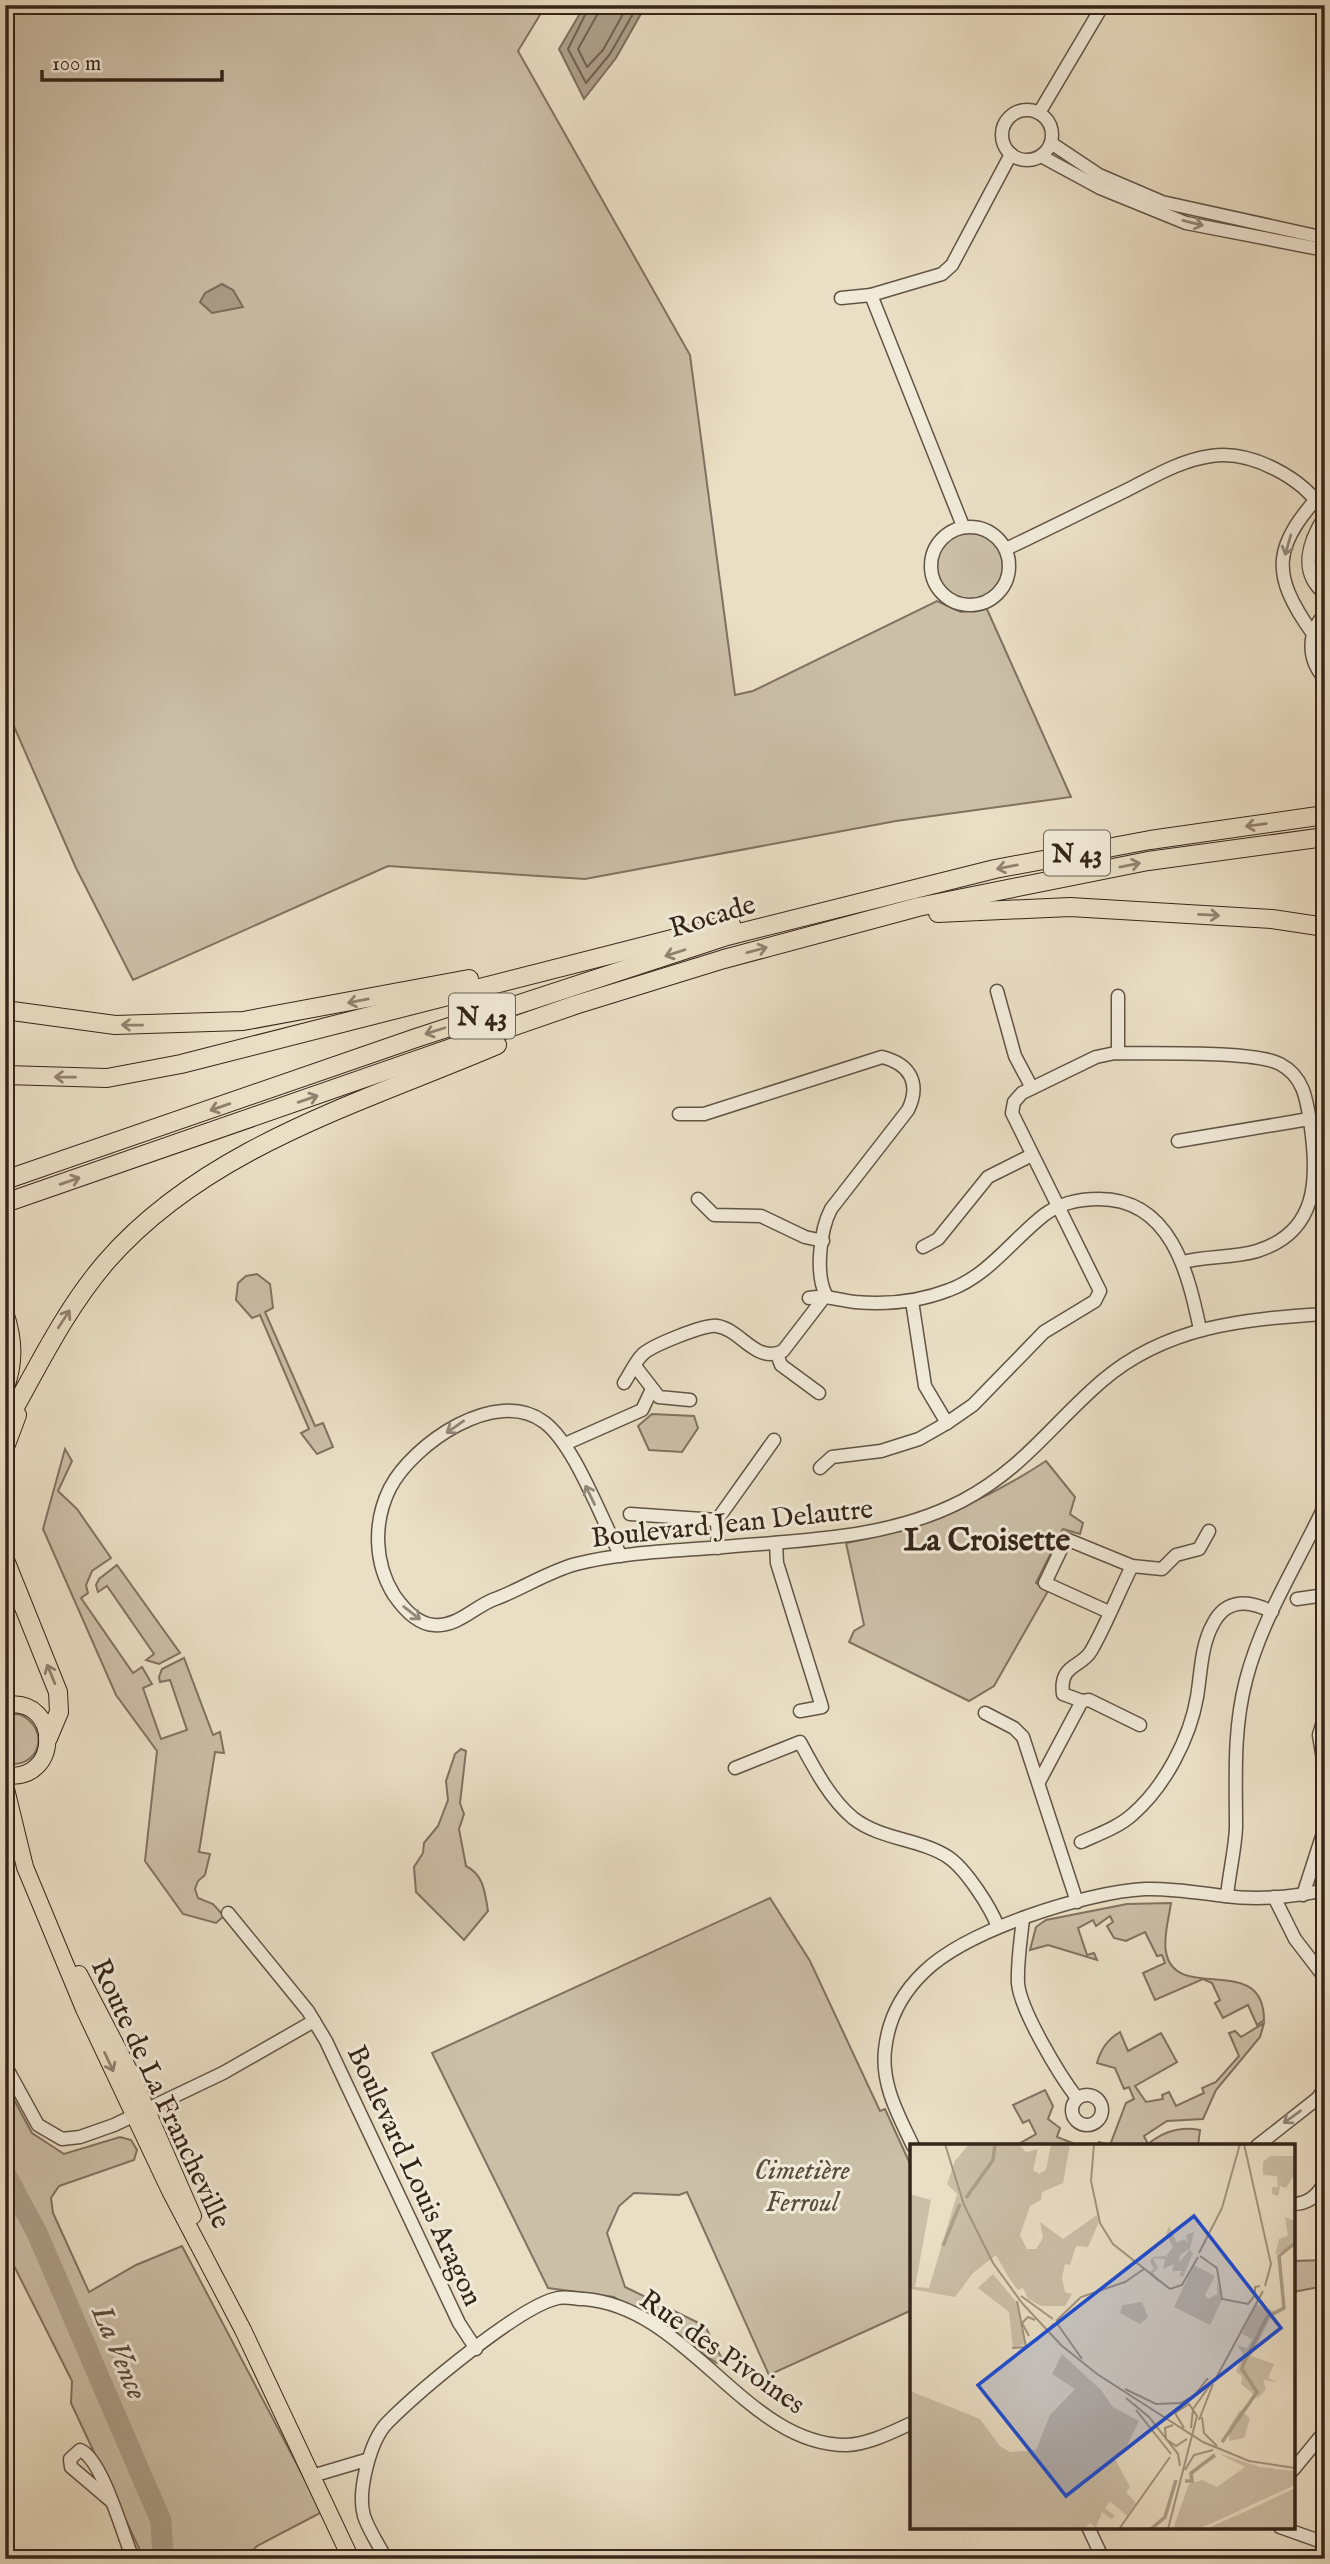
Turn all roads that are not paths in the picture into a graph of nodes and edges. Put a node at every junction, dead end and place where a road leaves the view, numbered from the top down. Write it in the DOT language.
graph roads {
  1 [pos="1102,5"];
  2 [pos="1039,113"];
  3 [pos="1051,142"];
  4 [pos="1011,155"];
  5 [pos="1041,156"];
  6 [pos="1319,242"];
  7 [pos="872,295"];
  8 [pos="841,299"];
  9 [pos="1325,489"];
  10 [pos="1315,500"];
  11 [pos="1325,515"];
  12 [pos="963,526"];
  13 [pos="1006,549"];
  14 [pos="1325,594"];
  15 [pos="1325,614"];
  16 [pos="1312,634"];
  17 [pos="1324,682"];
  18 [pos="1325,716"];
  19 [pos="1325,748"];
  20 [pos="1324,815"];
  21 [pos="1325,837"];
  22 [pos="834,907"];
  23 [pos="872,919"];
  24 [pos="1325,927"];
  25 [pos="665,940"];
  26 [pos="997,991"];
  27 [pos="1118,996"];
  28 [pos="575,1005"];
  29 [pos="5,1010"];
  30 [pos="1118,1053"];
  31 [pos="5,1075"];
  32 [pos="1032,1088"];
  33 [pos="679,1114"];
  34 [pos="1309,1119"];
  35 [pos="1178,1141"];
  36 [pos="1032,1155"];
  37 [pos="5,1181"];
  38 [pos="698,1199"];
  39 [pos="5,1203"];
  40 [pos="1057,1208"];
  41 [pos="823,1241"];
  42 [pos="923,1247"];
  43 [pos="1184,1262"];
  44 [pos="826,1295"];
  45 [pos="809,1298"];
  46 [pos="912,1301"];
  47 [pos="1325,1314"];
  48 [pos="5,1315"];
  49 [pos="1200,1329"];
  50 [pos="778,1354"];
  51 [pos="635,1366"];
  52 [pos="31,1379"];
  53 [pos="624,1382"];
  54 [pos="5,1387"];
  55 [pos="652,1389"];
  56 [pos="819,1393"];
  57 [pos="690,1400"];
  58 [pos="947,1423"];
  59 [pos="5,1425"];
  60 [pos="774,1440"];
  61 [pos="565,1444"];
  62 [pos="5,1447"];
  63 [pos="820,1468"];
  64 [pos="1325,1506"];
  65 [pos="630,1514"];
  66 [pos="717,1520"];
  67 [pos="1209,1531"];
  68 [pos="776,1543"];
  69 [pos="718,1548"];
  70 [pos="621,1556"];
  71 [pos="5,1560"];
  72 [pos="1132,1566"];
  73 [pos="1325,1595"];
  74 [pos="1297,1599"];
  75 [pos="1109,1612"];
  76 [pos="1272,1612"];
  77 [pos="5,1688"];
  78 [pos="1082,1702"];
  79 [pos="11,1704"];
  80 [pos="800,1711"];
  81 [pos="985,1713"];
  82 [pos="1325,1714"];
  83 [pos="1140,1726"];
  84 [pos="48,1738"];
  85 [pos="735,1768"];
  86 [pos="30,1771"];
  87 [pos="1325,1772"];
  88 [pos="5,1775"];
  89 [pos="1039,1782"];
  90 [pos="5,1785"];
  91 [pos="14,1815"];
  92 [pos="1325,1827"];
  93 [pos="1081,1842"];
  94 [pos="1325,1890"];
  95 [pos="1303,1895"];
  96 [pos="1227,1896"];
  97 [pos="1273,1897"];
  98 [pos="1077,1902"];
  99 [pos="228,1913"];
  100 [pos="1023,1918"];
  101 [pos="999,1927"];
  102 [pos="1325,1978"];
  103 [pos="314,2021"];
  104 [pos="5,2065"];
  105 [pos="1323,2096"];
  106 [pos="1077,2098"];
  107 [pos="140,2113"];
  108 [pos="912,2144"];
  109 [pos="1260,2144"];
  110 [pos="1325,2180"];
  111 [pos="1295,2204"];
  112 [pos="476,2349"];
  113 [pos="910,2424"];
  114 [pos="1325,2431"];
  115 [pos="366,2460"];
  116 [pos="1295,2467"];
  117 [pos="312,2476"];
  118 [pos="111,2501"];
  119 [pos="1089,2529"];
  120 [pos="1286,2529"];
  121 [pos="1325,2543"];
  122 [pos="133,2559"];
  123 [pos="351,2559"];
  124 [pos="386,2559"];
  125 [pos="1103,2559"];
  1 -- 2 [label="street"];
  2 -- 3 [label="street"];
  2 -- 4 [label="street"];
  3 -- 5 [label="street"];
  3 -- 6 [label="street"];
  4 -- 5 [label="street"];
  4 -- 7 [label="street"];
  5 -- 6 [label="street, one-way"];
  7 -- 8 [label="street"];
  7 -- 12 [label="street"];
  9 -- 10 [label="street"];
  10 -- 11 [label="street"];
  10 -- 13 [label="street"];
  10 -- 16 [label="street, one-way"];
  11 -- 14 [label="street"];
  12 -- 13 [label="street"];
  12 -- 13 [label="street"];
  15 -- 16 [label="street"];
  16 -- 17 [label="street"];
  18 -- 19 [label="street"];
  20 -- 22 [label="highway, Rocade / N 43, one-way"];
  23 -- 21 [label="highway, N 43, one-way"];
  22 -- 25 [label="highway"];
  22 -- 37 [label="highway, Rocade / N 43, one-way"];
  23 -- 24 [label="highway, one-way"];
  28 -- 23 [label="highway, N 43, one-way"];
  25 -- 29 [label="highway, one-way"];
  25 -- 31 [label="highway, one-way"];
  26 -- 32 [label="street"];
  27 -- 30 [label="street"];
  39 -- 28 [label="highway, N 43, one-way"];
  52 -- 28 [label="highway, N 43, one-way"];
  30 -- 32 [label="street"];
  30 -- 34 [label="street"];
  32 -- 36 [label="street"];
  33 -- 41 [label="street"];
  34 -- 35 [label="street"];
  34 -- 43 [label="street"];
  36 -- 40 [label="street"];
  36 -- 42 [label="street"];
  38 -- 41 [label="street"];
  40 -- 43 [label="street"];
  40 -- 46 [label="street"];
  40 -- 58 [label="street"];
  41 -- 44 [label="street"];
  43 -- 49 [label="street"];
  44 -- 45 [label="street"];
  44 -- 46 [label="street"];
  44 -- 50 [label="street"];
  46 -- 58 [label="street"];
  47 -- 49 [label="street, Boulevard Jean Delautre"];
  48 -- 54 [label="highway"];
  49 -- 68 [label="street, Boulevard Jean Delautre"];
  50 -- 51 [label="street"];
  50 -- 56 [label="street"];
  51 -- 53 [label="street"];
  51 -- 55 [label="street"];
  52 -- 59 [label="highway"];
  52 -- 62 [label="highway"];
  55 -- 57 [label="street"];
  55 -- 61 [label="street"];
  58 -- 63 [label="street"];
  60 -- 66 [label="street"];
  70 -- 61 [label="street, one-way"];
  61 -- 70 [label="street, Boulevard Jean Delautre, one-way"];
  64 -- 76 [label="street"];
  65 -- 66 [label="street"];
  66 -- 69 [label="street"];
  67 -- 72 [label="street"];
  68 -- 69 [label="street, Boulevard Jean Delautre"];
  68 -- 80 [label="street"];
  69 -- 70 [label="street, Boulevard Jean Delautre"];
  84 -- 71 [label="highway, one-way"];
  72 -- 75 [label="street"];
  72 -- 75 [label="street"];
  73 -- 74 [label="street"];
  75 -- 78 [label="street"];
  76 -- 93 [label="street"];
  76 -- 96 [label="street"];
  77 -- 79 [label="main road"];
  78 -- 83 [label="street"];
  78 -- 89 [label="street"];
  79 -- 84 [label="main road"];
  81 -- 89 [label="street"];
  82 -- 87 [label="street"];
  84 -- 86 [label="main road"];
  85 -- 101 [label="street"];
  86 -- 88 [label="main road"];
  86 -- 91 [label="main road"];
  89 -- 98 [label="street"];
  90 -- 91 [label="main road, Route de La Francheville"];
  91 -- 107 [label="main road, Route de La Francheville"];
  92 -- 95 [label="street"];
  94 -- 95 [label="street"];
  95 -- 97 [label="street"];
  96 -- 97 [label="street"];
  96 -- 98 [label="street"];
  97 -- 102 [label="street"];
  98 -- 100 [label="street"];
  99 -- 103 [label="street, Boulevard Louis Aragon"];
  100 -- 101 [label="street"];
  100 -- 106 [label="street"];
  101 -- 108 [label="street"];
  103 -- 107 [label="street"];
  103 -- 112 [label="street, Boulevard Louis Aragon"];
  104 -- 107 [label="street"];
  105 -- 109 [label="street, one-way"];
  107 -- 117 [label="main road, Route de La Francheville"];
  110 -- 111 [label="street"];
  112 -- 113 [label="street, Rue des Pivoines"];
  112 -- 115 [label="street, Rue des Pivoines"];
  114 -- 116 [label="street"];
  115 -- 117 [label="street"];
  115 -- 124 [label="street"];
  117 -- 123 [label="main road, Route de La Francheville"];
  118 -- 122 [label="street"];
  119 -- 125 [label="street"];
  120 -- 121 [label="street"];
}
